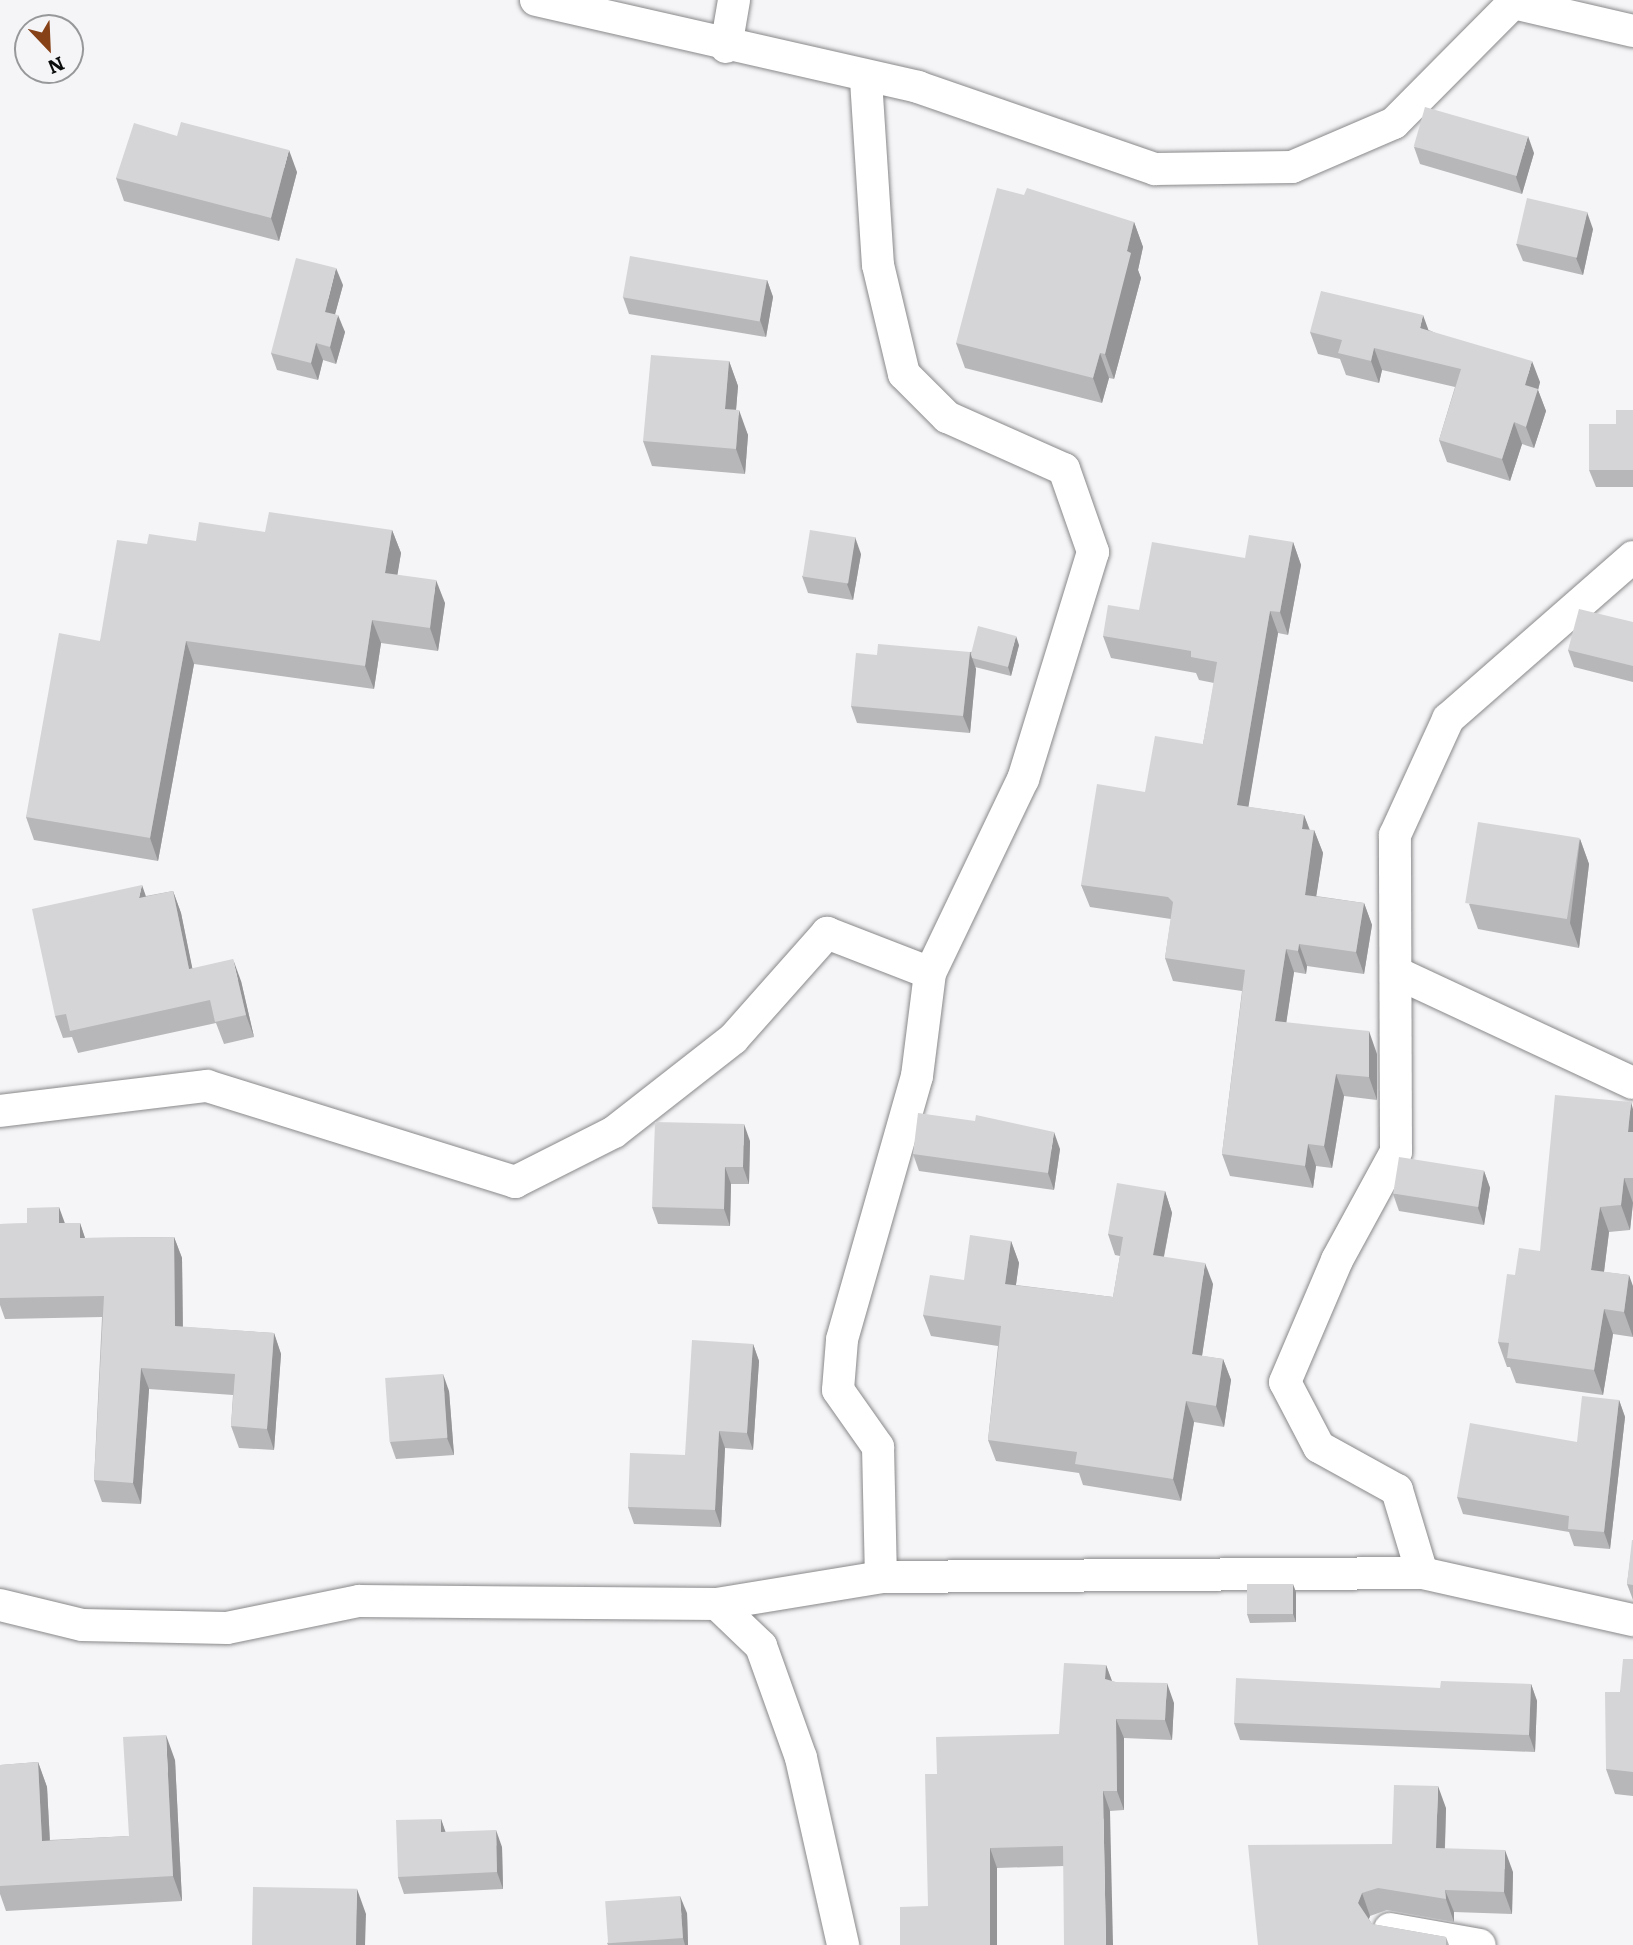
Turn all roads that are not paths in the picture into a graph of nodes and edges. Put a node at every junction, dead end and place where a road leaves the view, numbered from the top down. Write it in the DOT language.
graph roads {
  1 [pos="536,0"];
  2 [pos="734,0"];
  3 [pos="1514,1"];
  4 [pos="1630,34"];
  5 [pos="726,47"];
  6 [pos="866,80"];
  7 [pos="1633,557"];
  8 [pos="930,972"];
  9 [pos="1397,973"];
  10 [pos="1633,1083"];
  11 [pos="0,1111"];
  12 [pos="1422,1573"];
  13 [pos="881,1577"];
  14 [pos="717,1604"];
  15 [pos="0,1605"];
  16 [pos="1633,1620"];
  17 [pos="1384,1928"];
  18 [pos="843,1945"];
  19 [pos="1480,1945"];
  1 -- 5 [label="street"];
  2 -- 5 [label="street"];
  3 -- 4 [label="street"];
  3 -- 6 [label="street"];
  5 -- 6 [label="street"];
  6 -- 8 [label="street"];
  7 -- 9 [label="street"];
  8 -- 11 [label="street"];
  8 -- 13 [label="street"];
  9 -- 10 [label="street"];
  9 -- 12 [label="street"];
  12 -- 13 [label="street"];
  12 -- 16 [label="street"];
  13 -- 14 [label="street"];
  14 -- 15 [label="street"];
  14 -- 18 [label="street"];
  17 -- 19 [label="street"];
}
